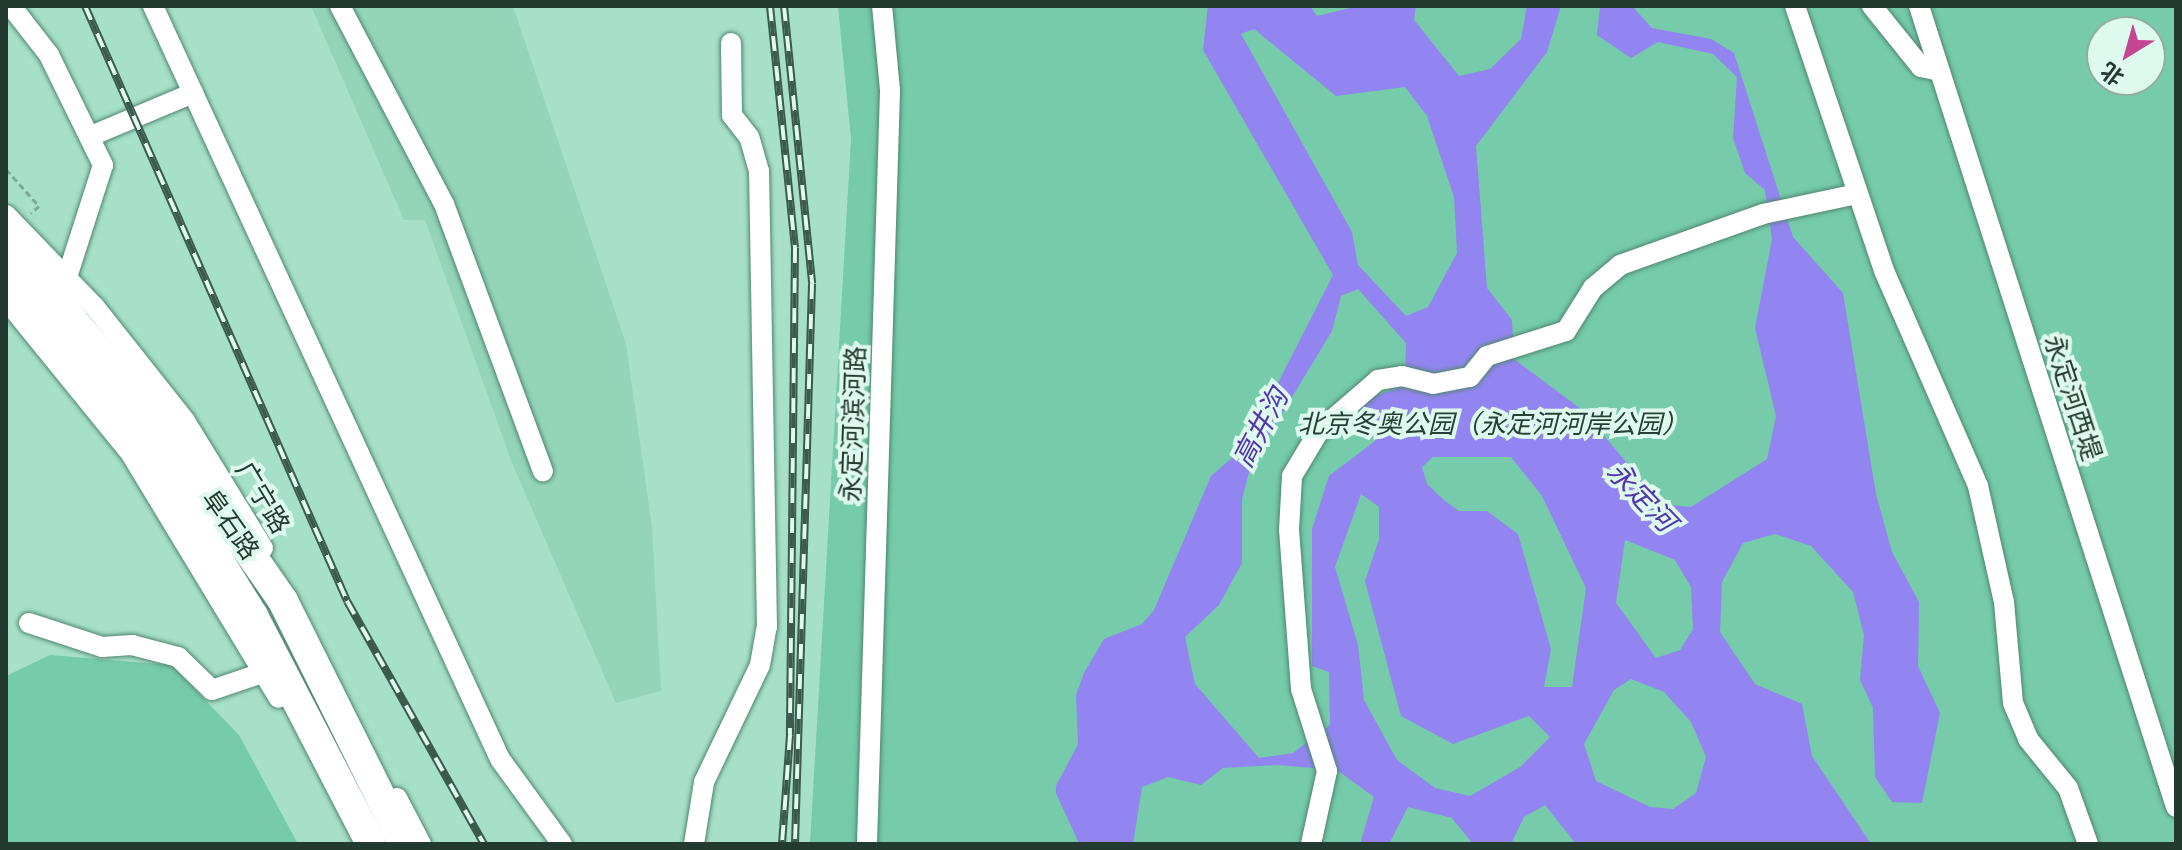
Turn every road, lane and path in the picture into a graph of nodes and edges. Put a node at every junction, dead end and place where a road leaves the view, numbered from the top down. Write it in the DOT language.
graph roads {
  1 [pos="11,6"];
  2 [pos="153,6"];
  3 [pos="340,6"];
  4 [pos="882,6"];
  5 [pos="1795,6"];
  6 [pos="1872,6"];
  7 [pos="1919,6"];
  8 [pos="731,43"];
  9 [pos="1940,71"];
  10 [pos="193,93"];
  11 [pos="91,136"];
  12 [pos="6,169"];
  13 [pos="1857,194"];
  14 [pos="16,216"];
  15 [pos="6,239"];
  16 [pos="6,275"];
  17 [pos="67,277"];
  18 [pos="6,300"];
  19 [pos="543,471"];
  20 [pos="29,623"];
  21 [pos="265,672"];
  22 [pos="2176,807"];
  23 [pos="355,844"];
  24 [pos="371,844"];
  25 [pos="404,844"];
  26 [pos="421,844"];
  27 [pos="562,844"];
  28 [pos="694,844"];
  29 [pos="867,844"];
  30 [pos="1311,844"];
  31 [pos="2088,844"];
  1 -- 11 [label="street"];
  2 -- 10 [label="street"];
  3 -- 19 [label="street"];
  4 -- 29 [label="street, 永定河滨河路"];
  5 -- 13 [label="street"];
  6 -- 9 [label="street"];
  7 -- 9 [label="street, 永定河西堤"];
  8 -- 28 [label="street"];
  9 -- 22 [label="street, 永定河西堤"];
  10 -- 11 [label="street"];
  10 -- 27 [label="street"];
  11 -- 17 [label="street"];
  12 -- 14 [label="path"];
  13 -- 30 [label="street"];
  13 -- 31 [label="street"];
  14 -- 17 [label="street, 广宁路"];
  15 -- 25 [label="highway, 阜石路"];
  16 -- 24 [label="highway, 阜石路"];
  17 -- 26 [label="street, 广宁路"];
  18 -- 21 [label="street"];
  20 -- 21 [label="street"];
  21 -- 23 [label="street"];
}
